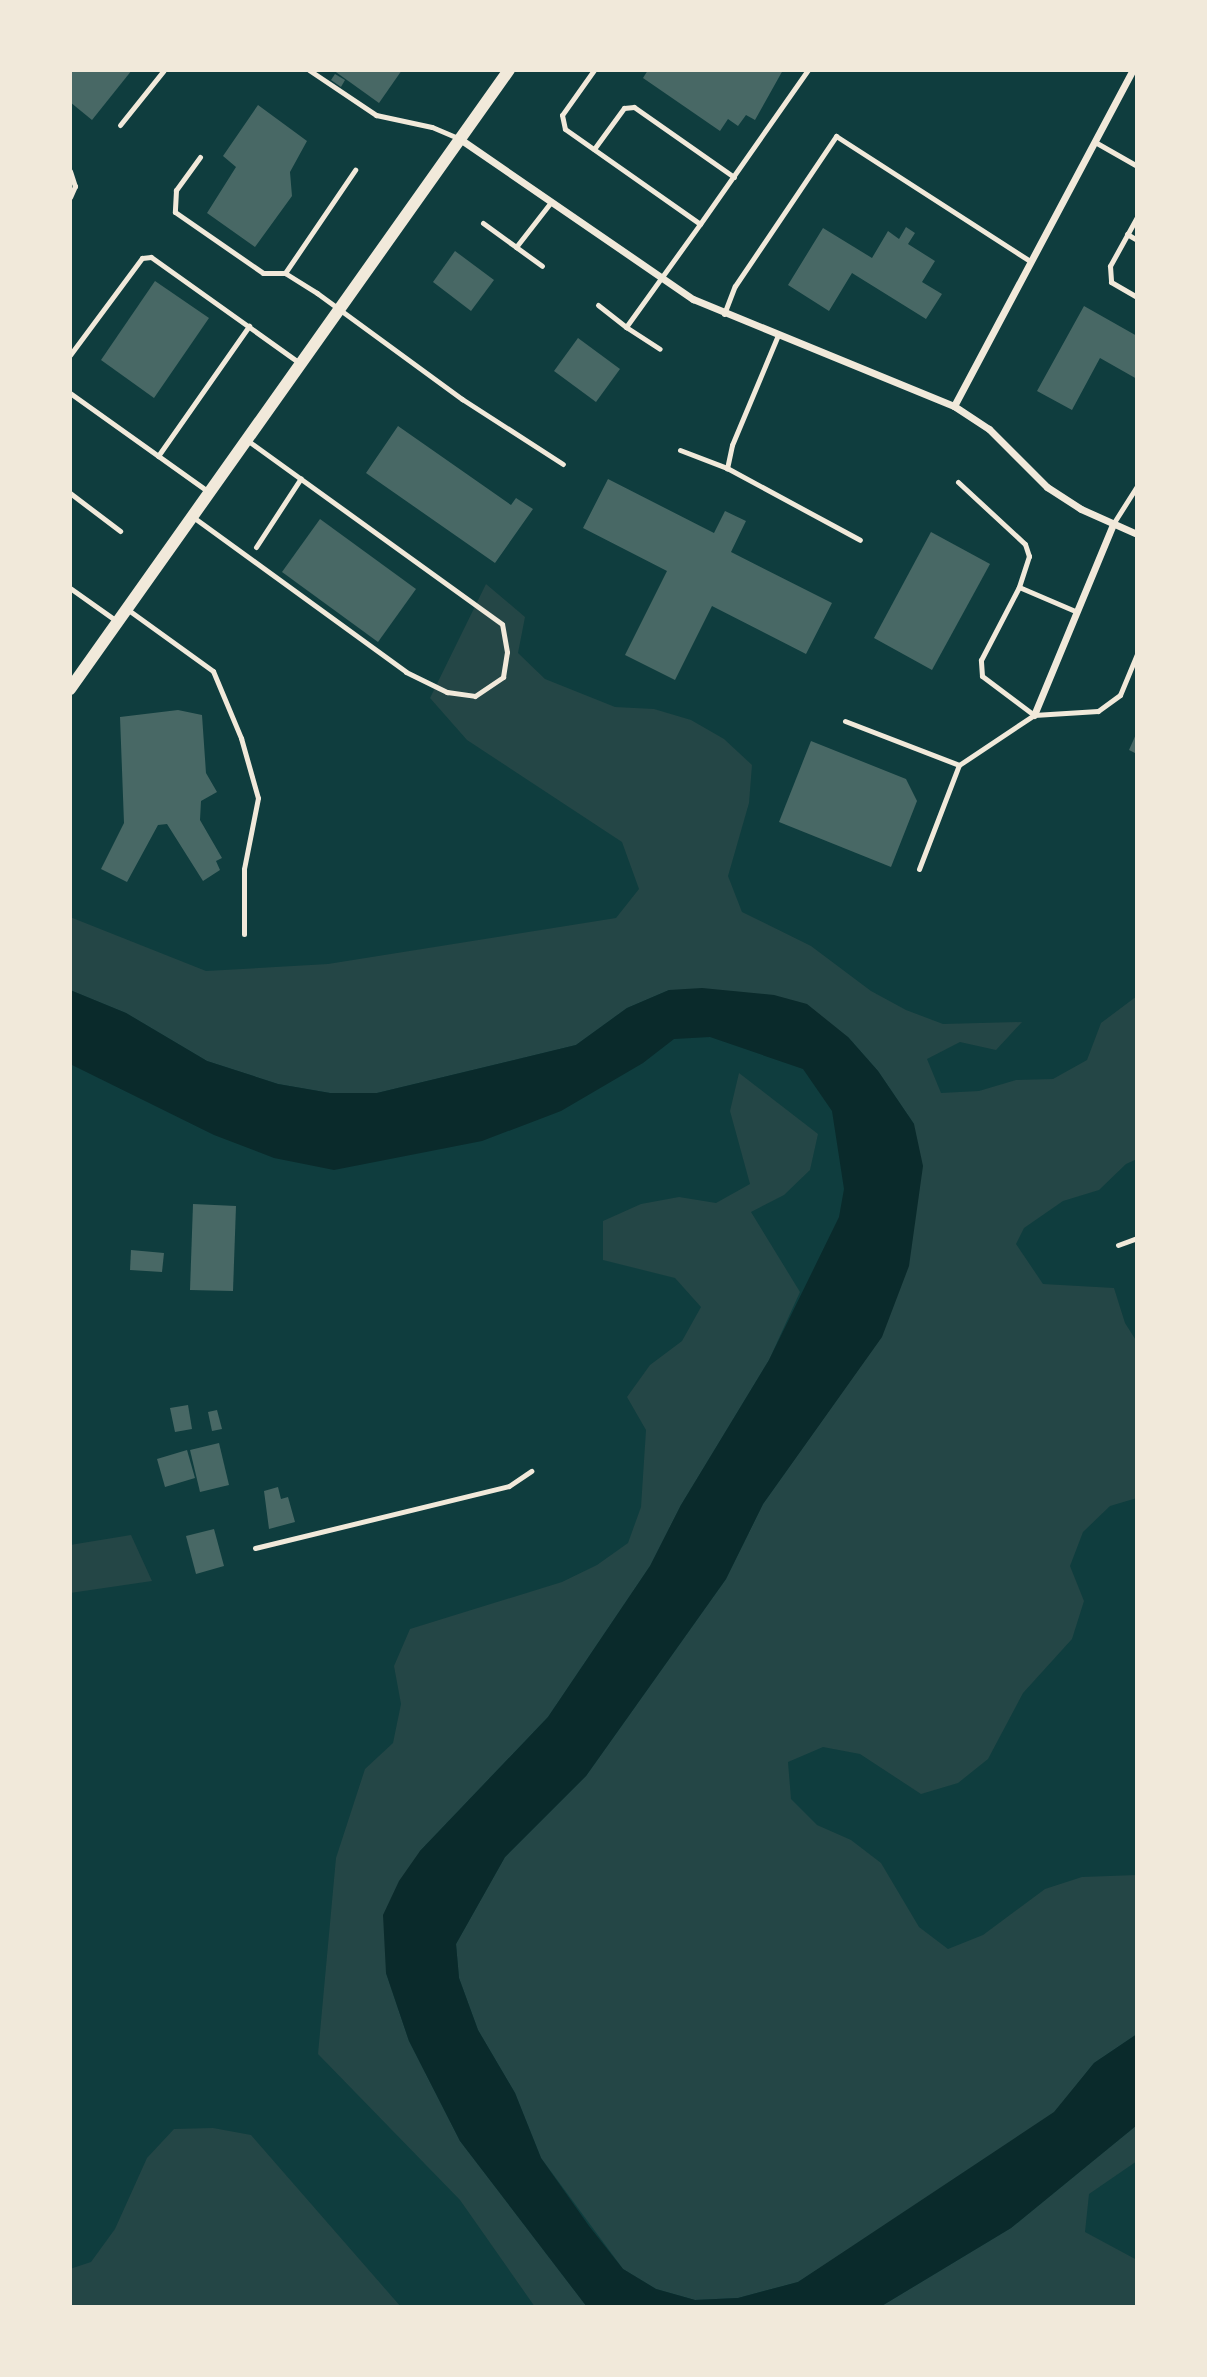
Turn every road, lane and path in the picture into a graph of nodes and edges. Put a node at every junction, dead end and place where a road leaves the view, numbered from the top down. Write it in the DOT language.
graph roads {
  1 [pos="164,70"];
  2 [pos="309,70"];
  3 [pos="509,70"];
  4 [pos="594,70"];
  5 [pos="808,70"];
  6 [pos="1133,70"];
  7 [pos="120,125"];
  8 [pos="460,139"];
  9 [pos="1095,142"];
  10 [pos="594,149"];
  11 [pos="200,157"];
  12 [pos="1137,166"];
  13 [pos="355,170"];
  14 [pos="70,171"];
  15 [pos="734,177"];
  16 [pos="70,198"];
  17 [pos="551,202"];
  18 [pos="1137,217"];
  19 [pos="483,223"];
  20 [pos="701,225"];
  21 [pos="1127,234"];
  22 [pos="1137,240"];
  23 [pos="516,247"];
  24 [pos="1030,261"];
  25 [pos="542,266"];
  26 [pos="285,273"];
  27 [pos="660,279"];
  28 [pos="1137,297"];
  29 [pos="598,305"];
  30 [pos="338,311"];
  31 [pos="724,313"];
  32 [pos="249,326"];
  33 [pos="626,327"];
  34 [pos="778,335"];
  35 [pos="660,349"];
  36 [pos="70,355"];
  37 [pos="301,364"];
  38 [pos="70,393"];
  39 [pos="954,406"];
  40 [pos="247,440"];
  41 [pos="680,450"];
  42 [pos="158,456"];
  43 [pos="563,464"];
  44 [pos="727,468"];
  45 [pos="301,478"];
  46 [pos="958,482"];
  47 [pos="1137,486"];
  48 [pos="210,493"];
  49 [pos="70,494"];
  50 [pos="193,517"];
  51 [pos="1113,524"];
  52 [pos="120,531"];
  53 [pos="1137,534"];
  54 [pos="860,540"];
  55 [pos="256,547"];
  56 [pos="1019,587"];
  57 [pos="70,589"];
  58 [pos="127,609"];
  59 [pos="1075,611"];
  60 [pos="118,622"];
  61 [pos="1137,654"];
  62 [pos="70,689"];
  63 [pos="1034,715"];
  64 [pos="845,721"];
  65 [pos="959,765"];
  66 [pos="919,869"];
  67 [pos="244,934"];
  68 [pos="1137,1238"];
  69 [pos="1118,1245"];
  70 [pos="531,1471"];
  71 [pos="255,1548"];
  1 -- 7 [label="lane"];
  2 -- 8 [label="lane"];
  3 -- 8 [label="street"];
  4 -- 10 [label="lane"];
  5 -- 15 [label="lane"];
  6 -- 9 [label="street"];
  8 -- 17 [label="street"];
  8 -- 30 [label="street"];
  9 -- 12 [label="lane"];
  9 -- 24 [label="street"];
  10 -- 15 [label="lane"];
  10 -- 20 [label="lane"];
  11 -- 26 [label="lane"];
  13 -- 26 [label="lane"];
  14 -- 16 [label="lane"];
  15 -- 20 [label="lane"];
  17 -- 23 [label="lane"];
  17 -- 27 [label="street"];
  18 -- 21 [label="lane"];
  19 -- 23 [label="lane"];
  20 -- 27 [label="lane"];
  21 -- 22 [label="lane"];
  21 -- 28 [label="lane"];
  23 -- 25 [label="lane"];
  24 -- 31 [label="lane"];
  24 -- 39 [label="street"];
  26 -- 30 [label="lane"];
  27 -- 31 [label="street"];
  27 -- 33 [label="lane"];
  29 -- 33 [label="lane"];
  30 -- 37 [label="street"];
  30 -- 43 [label="lane"];
  31 -- 34 [label="street"];
  32 -- 36 [label="lane"];
  32 -- 37 [label="lane"];
  32 -- 42 [label="lane"];
  33 -- 35 [label="lane"];
  34 -- 39 [label="street"];
  34 -- 44 [label="lane"];
  37 -- 40 [label="street"];
  38 -- 42 [label="lane"];
  39 -- 51 [label="street"];
  40 -- 45 [label="lane"];
  40 -- 48 [label="street"];
  41 -- 44 [label="lane"];
  42 -- 48 [label="lane"];
  44 -- 54 [label="lane"];
  45 -- 50 [label="lane"];
  45 -- 55 [label="lane"];
  46 -- 56 [label="lane"];
  47 -- 51 [label="lane"];
  48 -- 50 [label="street"];
  49 -- 52 [label="lane"];
  50 -- 58 [label="street"];
  51 -- 53 [label="street"];
  51 -- 59 [label="street"];
  56 -- 59 [label="lane"];
  56 -- 63 [label="lane"];
  57 -- 60 [label="lane"];
  58 -- 60 [label="street"];
  58 -- 67 [label="lane"];
  59 -- 63 [label="street"];
  60 -- 62 [label="street"];
  61 -- 63 [label="lane"];
  63 -- 65 [label="lane"];
  64 -- 65 [label="lane"];
  65 -- 66 [label="lane"];
  68 -- 69 [label="lane"];
  70 -- 71 [label="lane"];
}
